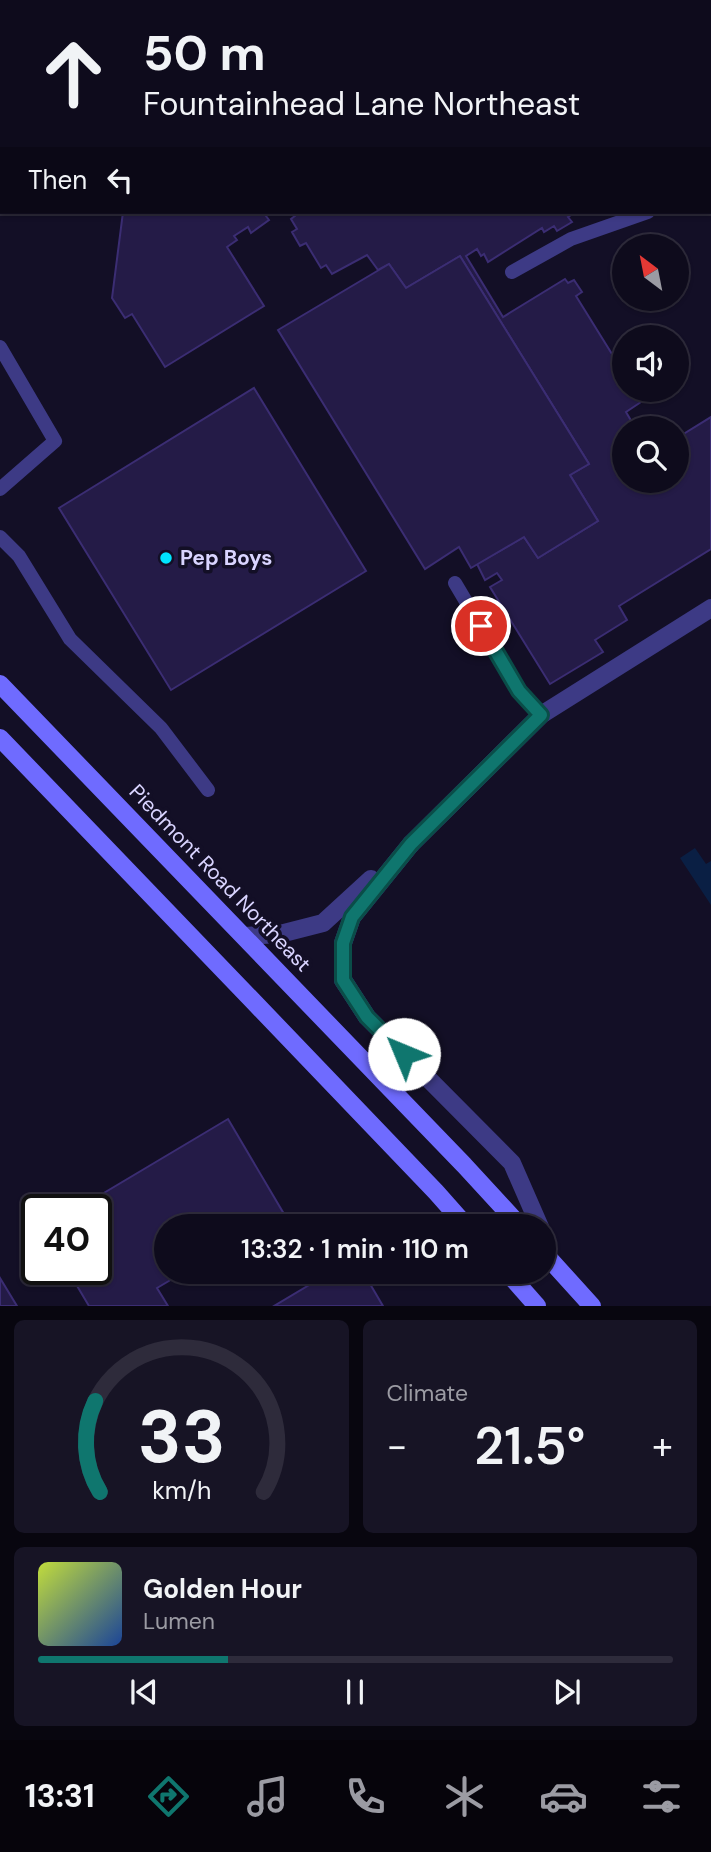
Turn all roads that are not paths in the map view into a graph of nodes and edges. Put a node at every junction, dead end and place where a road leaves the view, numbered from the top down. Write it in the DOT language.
graph roads {
  1 [pos="642,214"];
  2 [pos="512,272"];
  3 [pos="0,347"];
  4 [pos="0,489"];
  5 [pos="0,537"];
  6 [pos="455,583"];
  7 [pos="711,608"];
  8 [pos="0,684"];
  9 [pos="541,715"];
  10 [pos="0,738"];
  11 [pos="208,790"];
  12 [pos="411,844"];
  13 [pos="245,936"];
  14 [pos="455,1214"];
  15 [pos="509,1214"];
  16 [pos="534,1214"];
  17 [pos="556,1262"];
  18 [pos="556,1266"];
  19 [pos="559,1269"];
  20 [pos="518,1284"];
  21 [pos="537,1306"];
  22 [pos="592,1306"];
  1 -- 2 [label="lane"];
  3 -- 4 [label="lane"];
  5 -- 11 [label="lane"];
  6 -- 9 [label="lane"];
  7 -- 9 [label="street"];
  8 -- 13 [label="main road, Piedmont Road Northeast"];
  9 -- 12 [label="street"];
  10 -- 14 [label="main road"];
  12 -- 13 [label="street"];
  12 -- 16 [label="street"];
  13 -- 15 [label="main road, Piedmont Road Northeast"];
  17 -- 19 [label="street"];
  18 -- 19 [label="main road"];
  19 -- 22 [label="main road"];
  20 -- 21 [label="main road"];
}
